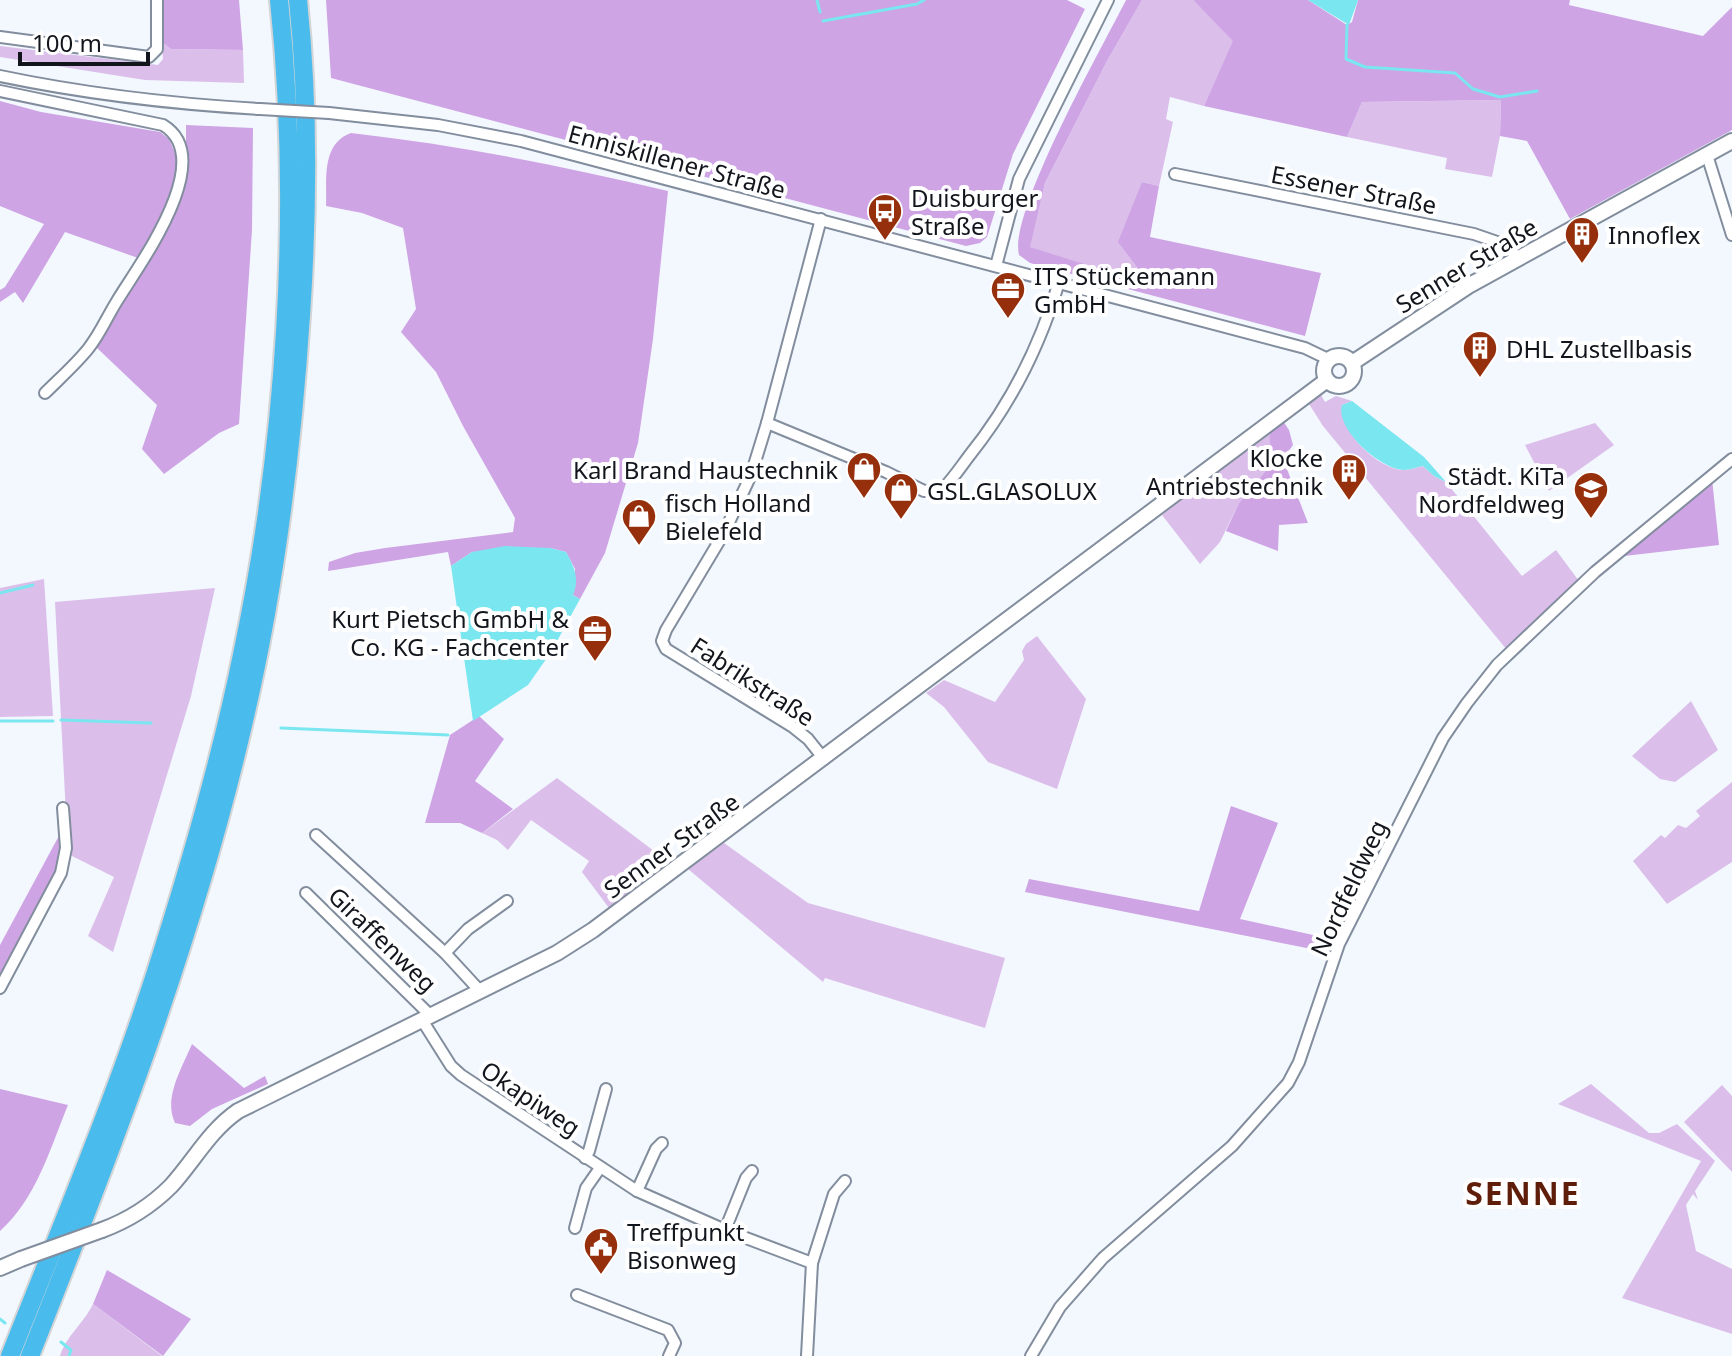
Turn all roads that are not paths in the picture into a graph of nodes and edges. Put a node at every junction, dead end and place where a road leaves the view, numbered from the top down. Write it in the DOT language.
graph roads {
  1 [pos="157,0"];
  2 [pos="279,0"];
  3 [pos="298,0"];
  4 [pos="1108,0"];
  5 [pos="0,37"];
  6 [pos="0,76"];
  7 [pos="0,91"];
  8 [pos="1732,141"];
  9 [pos="1707,155"];
  10 [pos="1175,174"];
  11 [pos="821,219"];
  12 [pos="1732,235"];
  13 [pos="1518,257"];
  14 [pos="996,266"];
  15 [pos="1059,282"];
  16 [pos="1330,360"];
  17 [pos="1352,363"];
  18 [pos="1327,380"];
  19 [pos="45,393"];
  20 [pos="767,423"];
  21 [pos="1732,459"];
  22 [pos="824,759"];
  23 [pos="63,808"];
  24 [pos="316,835"];
  25 [pos="306,893"];
  26 [pos="507,901"];
  27 [pos="445,953"];
  28 [pos="0,988"];
  29 [pos="480,991"];
  30 [pos="426,1018"];
  31 [pos="606,1089"];
  32 [pos="662,1143"];
  33 [pos="585,1158"];
  34 [pos="600,1168"];
  35 [pos="752,1171"];
  36 [pos="845,1181"];
  37 [pos="637,1191"];
  38 [pos="575,1228"];
  39 [pos="725,1230"];
  40 [pos="812,1263"];
  41 [pos="0,1268"];
  42 [pos="577,1295"];
  43 [pos="10,1356"];
  44 [pos="30,1356"];
  45 [pos="669,1356"];
  46 [pos="807,1356"];
  47 [pos="1031,1356"];
  1 -- 5 [label="street"];
  2 -- 43 [label="highway"];
  3 -- 44 [label="highway"];
  4 -- 14 [label="street"];
  6 -- 11 [label="street, Enniskillener Straße, bridge"];
  7 -- 19 [label="street"];
  8 -- 9 [label="street, Senner Straße"];
  9 -- 12 [label="street"];
  9 -- 13 [label="street, Senner Straße"];
  10 -- 13 [label="street, Essener Straße"];
  11 -- 14 [label="street, Enniskillener Straße"];
  11 -- 20 [label="street, Fabrikstraße"];
  13 -- 17 [label="street, Senner Straße"];
  14 -- 15 [label="street, Enniskillener Straße"];
  15 -- 16 [label="street, Enniskillener Straße"];
  15 -- 20 [label="street"];
  16 -- 17 [label="street"];
  16 -- 18 [label="street"];
  17 -- 18 [label="street"];
  18 -- 22 [label="street, Senner Straße"];
  20 -- 22 [label="street, Fabrikstraße"];
  21 -- 47 [label="street, Nordfeldweg"];
  22 -- 29 [label="street, Senner Straße"];
  23 -- 28 [label="street"];
  24 -- 27 [label="street"];
  25 -- 30 [label="street, Giraffenweg"];
  26 -- 27 [label="street"];
  27 -- 29 [label="street"];
  29 -- 30 [label="street, Senner Straße"];
  30 -- 33 [label="street, Okapiweg"];
  30 -- 41 [label="street, Senner Straße, bridge"];
  31 -- 33 [label="street"];
  32 -- 37 [label="street"];
  33 -- 34 [label="street, Okapiweg"];
  34 -- 37 [label="street, Okapiweg"];
  34 -- 38 [label="street"];
  35 -- 39 [label="street"];
  36 -- 40 [label="street"];
  37 -- 39 [label="street, Okapiweg"];
  39 -- 40 [label="street, Okapiweg"];
  40 -- 46 [label="street"];
  42 -- 45 [label="street"];
}
